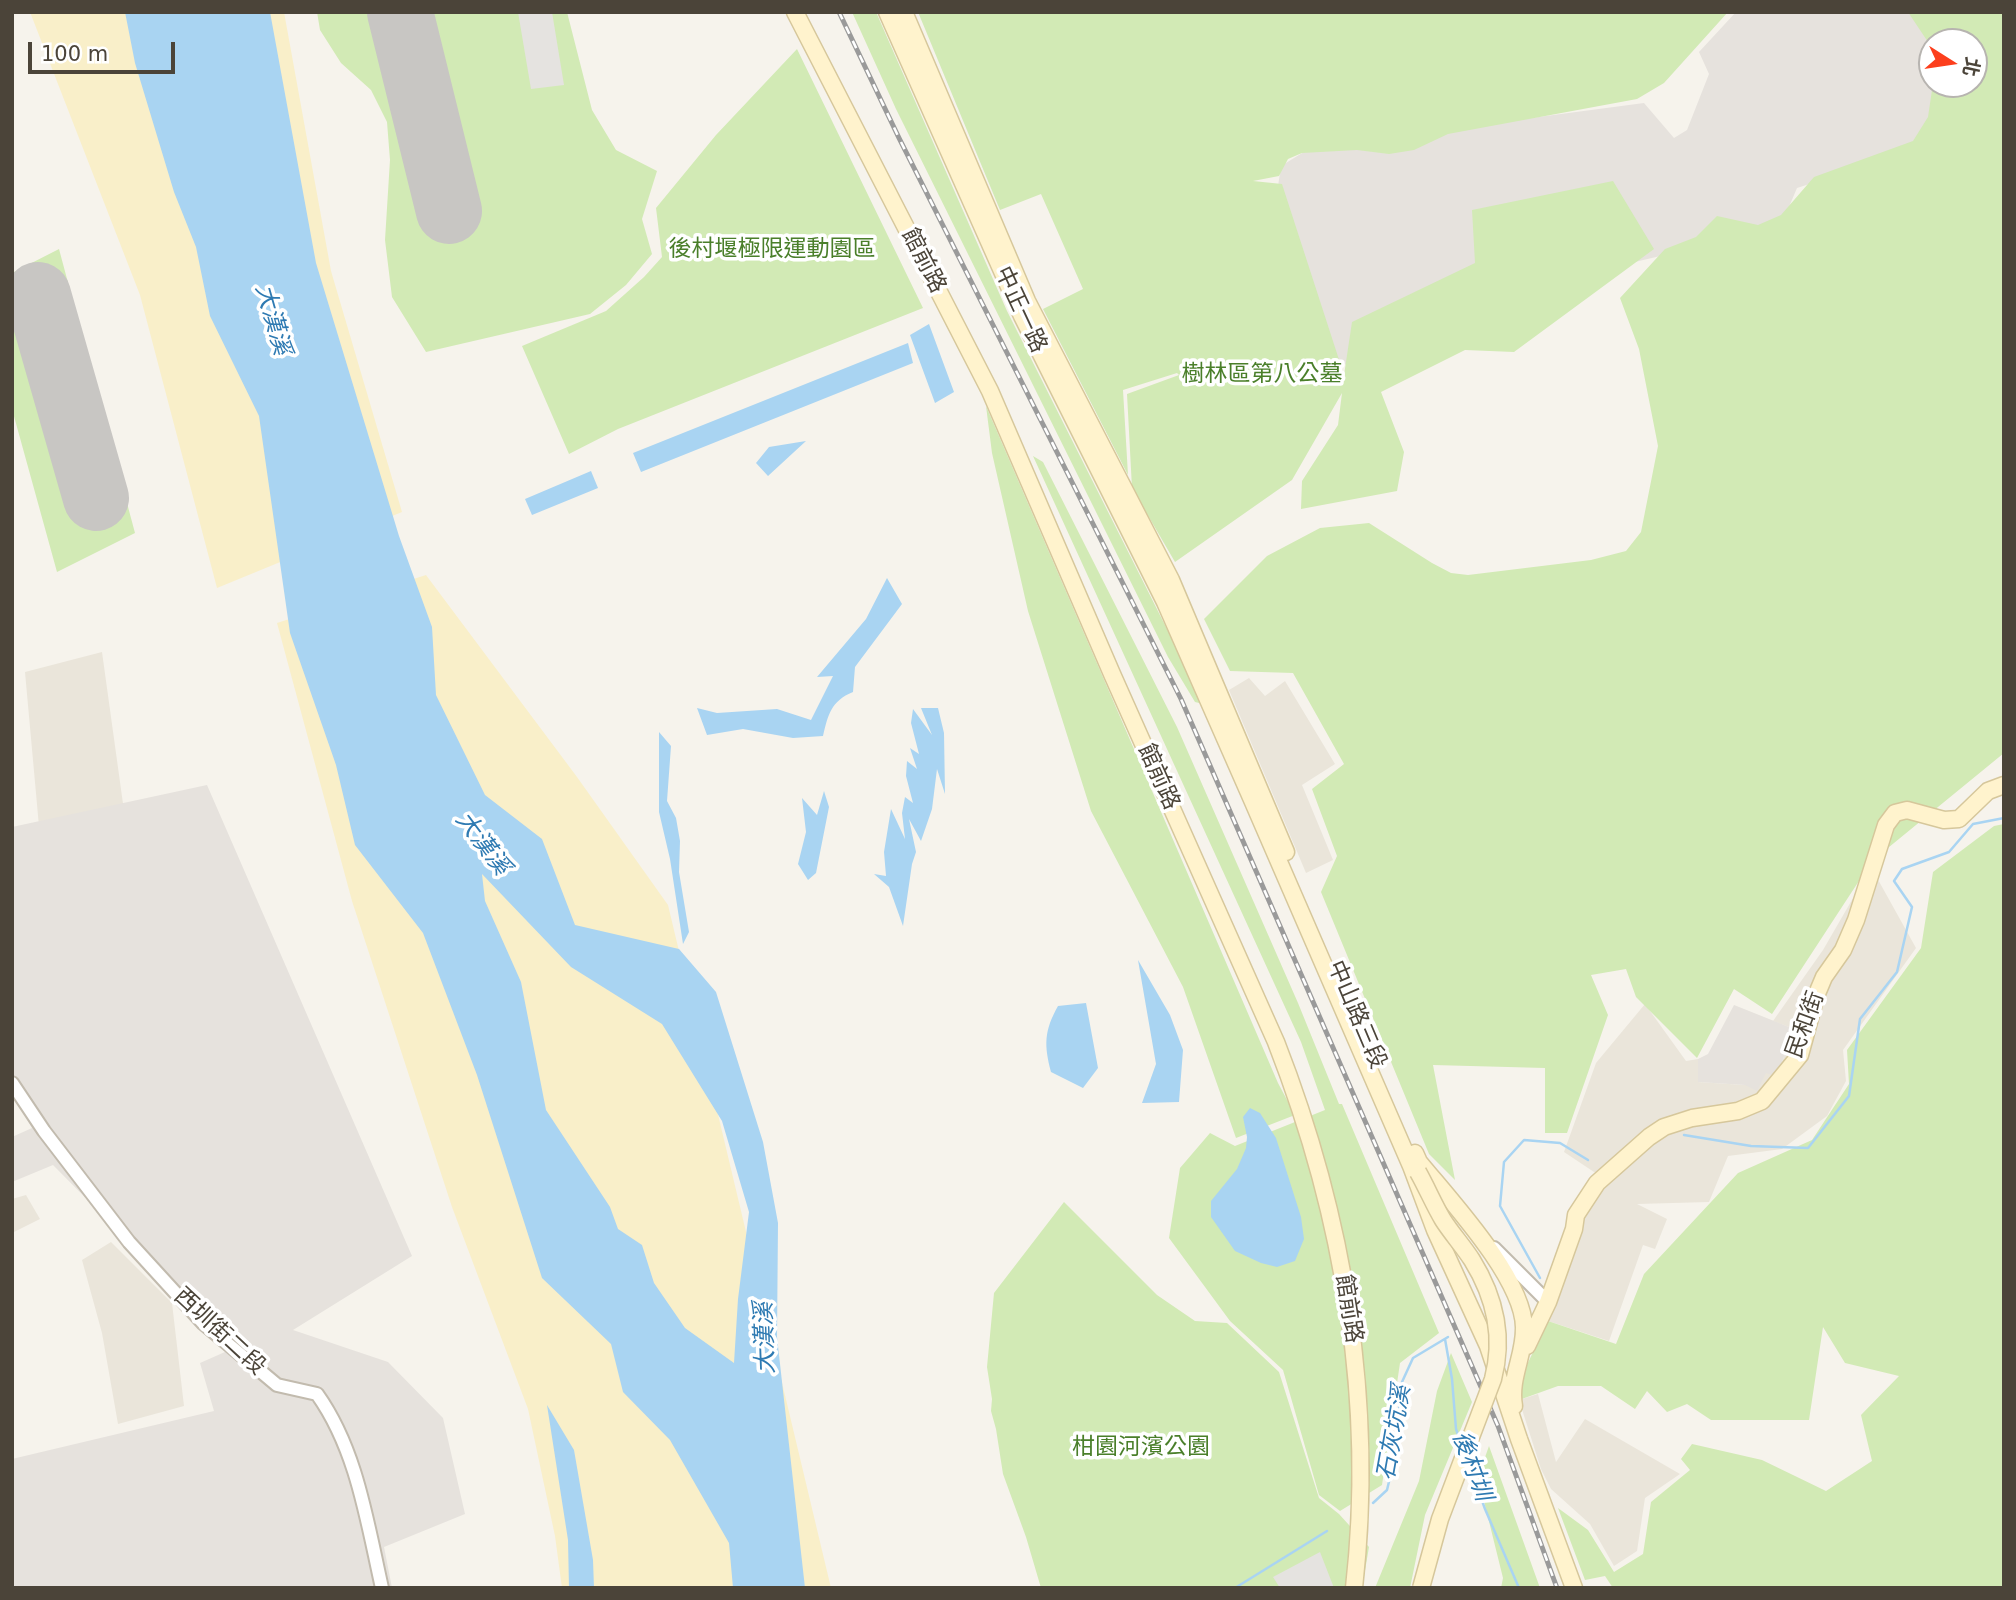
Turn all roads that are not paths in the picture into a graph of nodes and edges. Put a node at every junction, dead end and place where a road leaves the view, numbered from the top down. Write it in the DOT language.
graph roads {
  1 [pos="795,12"];
  2 [pos="887,12"];
  3 [pos="904,12"];
  4 [pos="1171,580"];
  5 [pos="1165,602"];
  6 [pos="2004,785"];
  7 [pos="12,1083"];
  8 [pos="1416,1167"];
  9 [pos="1481,1235"];
  10 [pos="1548,1302"];
  11 [pos="1517,1368"];
  12 [pos="1519,1439"];
  13 [pos="382,1588"];
  14 [pos="1354,1588"];
  15 [pos="1421,1588"];
  16 [pos="1574,1588"];
  1 -- 14 [label="main road, 館前路"];
  2 -- 5 [label="main road, 中正一路"];
  3 -- 4 [label="main road, 中正一路"];
  4 -- 8 [label="main road, 中山路三段"];
  5 -- 8 [label="main road, 中山路三段"];
  6 -- 10 [label="main road, 民和街"];
  7 -- 13 [label="street, 西圳街二段"];
  8 -- 9 [label="main road, 中山路三段"];
  8 -- 12 [label="main road, 中山路三段"];
  8 -- 15 [label="main road, bridge"];
  9 -- 10 [label="street"];
  9 -- 11 [label="main road, 中山路三段"];
  10 -- 11 [label="main road, 民和街"];
  11 -- 12 [label="main road, 中山路三段"];
  12 -- 16 [label="main road, 中山路三段"];
}
